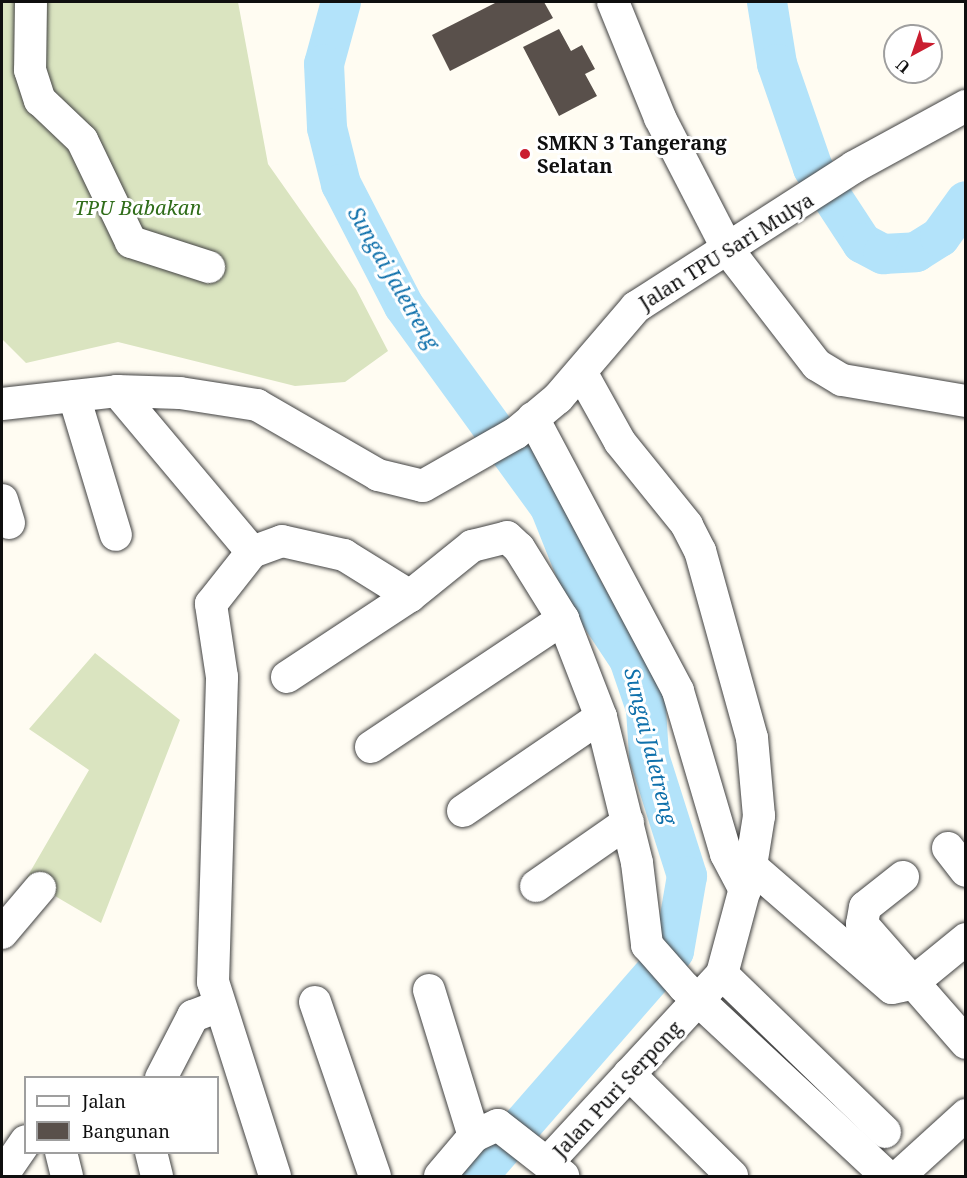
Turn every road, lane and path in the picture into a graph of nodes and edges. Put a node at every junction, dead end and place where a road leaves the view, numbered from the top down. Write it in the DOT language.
graph roads {
  1 [pos="31,2"];
  2 [pos="613,2"];
  3 [pos="966,106"];
  4 [pos="728,250"];
  5 [pos="209,267"];
  6 [pos="581,372"];
  7 [pos="117,391"];
  8 [pos="74,396"];
  9 [pos="966,401"];
  10 [pos="2,404"];
  11 [pos="524,425"];
  12 [pos="116,535"];
  13 [pos="252,552"];
  14 [pos="410,596"];
  15 [pos="563,619"];
  16 [pos="287,677"];
  17 [pos="601,717"];
  18 [pos="371,747"];
  19 [pos="463,811"];
  20 [pos="628,822"];
  21 [pos="903,877"];
  22 [pos="748,878"];
  23 [pos="536,886"];
  24 [pos="40,888"];
  25 [pos="2,933"];
  26 [pos="966,939"];
  27 [pos="722,974"];
  28 [pos="911,984"];
  29 [pos="429,990"];
  30 [pos="692,994"];
  31 [pos="315,1002"];
  32 [pos="219,1006"];
  33 [pos="966,1042"];
  34 [pos="629,1074"];
  35 [pos="162,1076"];
  36 [pos="966,1115"];
  37 [pos="488,1131"];
  38 [pos="885,1131"];
  39 [pos="24,1144"];
  40 [pos="62,1154"];
  41 [pos="151,1154"];
  42 [pos="550,1164"];
  43 [pos="2,1176"];
  44 [pos="67,1176"];
  45 [pos="157,1176"];
  46 [pos="274,1176"];
  47 [pos="375,1176"];
  48 [pos="440,1176"];
  49 [pos="732,1176"];
  50 [pos="887,1176"];
  51 [pos="899,1176"];
  1 -- 5 [label="street"];
  2 -- 4 [label="street"];
  3 -- 4 [label="street, Jalan TPU Sari Mulya"];
  4 -- 6 [label="street, Jalan TPU Sari Mulya"];
  4 -- 9 [label="street"];
  6 -- 11 [label="street, Jalan TPU Sari Mulya"];
  6 -- 22 [label="street"];
  7 -- 8 [label="street"];
  7 -- 11 [label="street, Jalan TPU Sari Mulya"];
  7 -- 13 [label="street"];
  8 -- 10 [label="street"];
  8 -- 12 [label="street"];
  11 -- 22 [label="street"];
  13 -- 14 [label="street"];
  13 -- 32 [label="street"];
  14 -- 15 [label="street"];
  14 -- 16 [label="street"];
  15 -- 17 [label="street"];
  15 -- 18 [label="street"];
  17 -- 19 [label="street"];
  17 -- 20 [label="street"];
  20 -- 23 [label="street"];
  20 -- 30 [label="street"];
  21 -- 28 [label="street"];
  22 -- 27 [label="street"];
  22 -- 28 [label="street"];
  24 -- 25 [label="street"];
  26 -- 28 [label="street"];
  27 -- 30 [label="street, Jalan Puri Serpong"];
  27 -- 38 [label="street"];
  28 -- 33 [label="street"];
  29 -- 37 [label="street"];
  30 -- 34 [label="street, Jalan Puri Serpong"];
  30 -- 50 [label="street"];
  31 -- 47 [label="street"];
  32 -- 35 [label="street"];
  32 -- 46 [label="street"];
  34 -- 42 [label="street, Jalan Puri Serpong"];
  34 -- 49 [label="street"];
  36 -- 51 [label="street"];
  37 -- 42 [label="street"];
  37 -- 48 [label="street"];
  39 -- 43 [label="street"];
  40 -- 44 [label="street"];
  41 -- 45 [label="street"];
}
